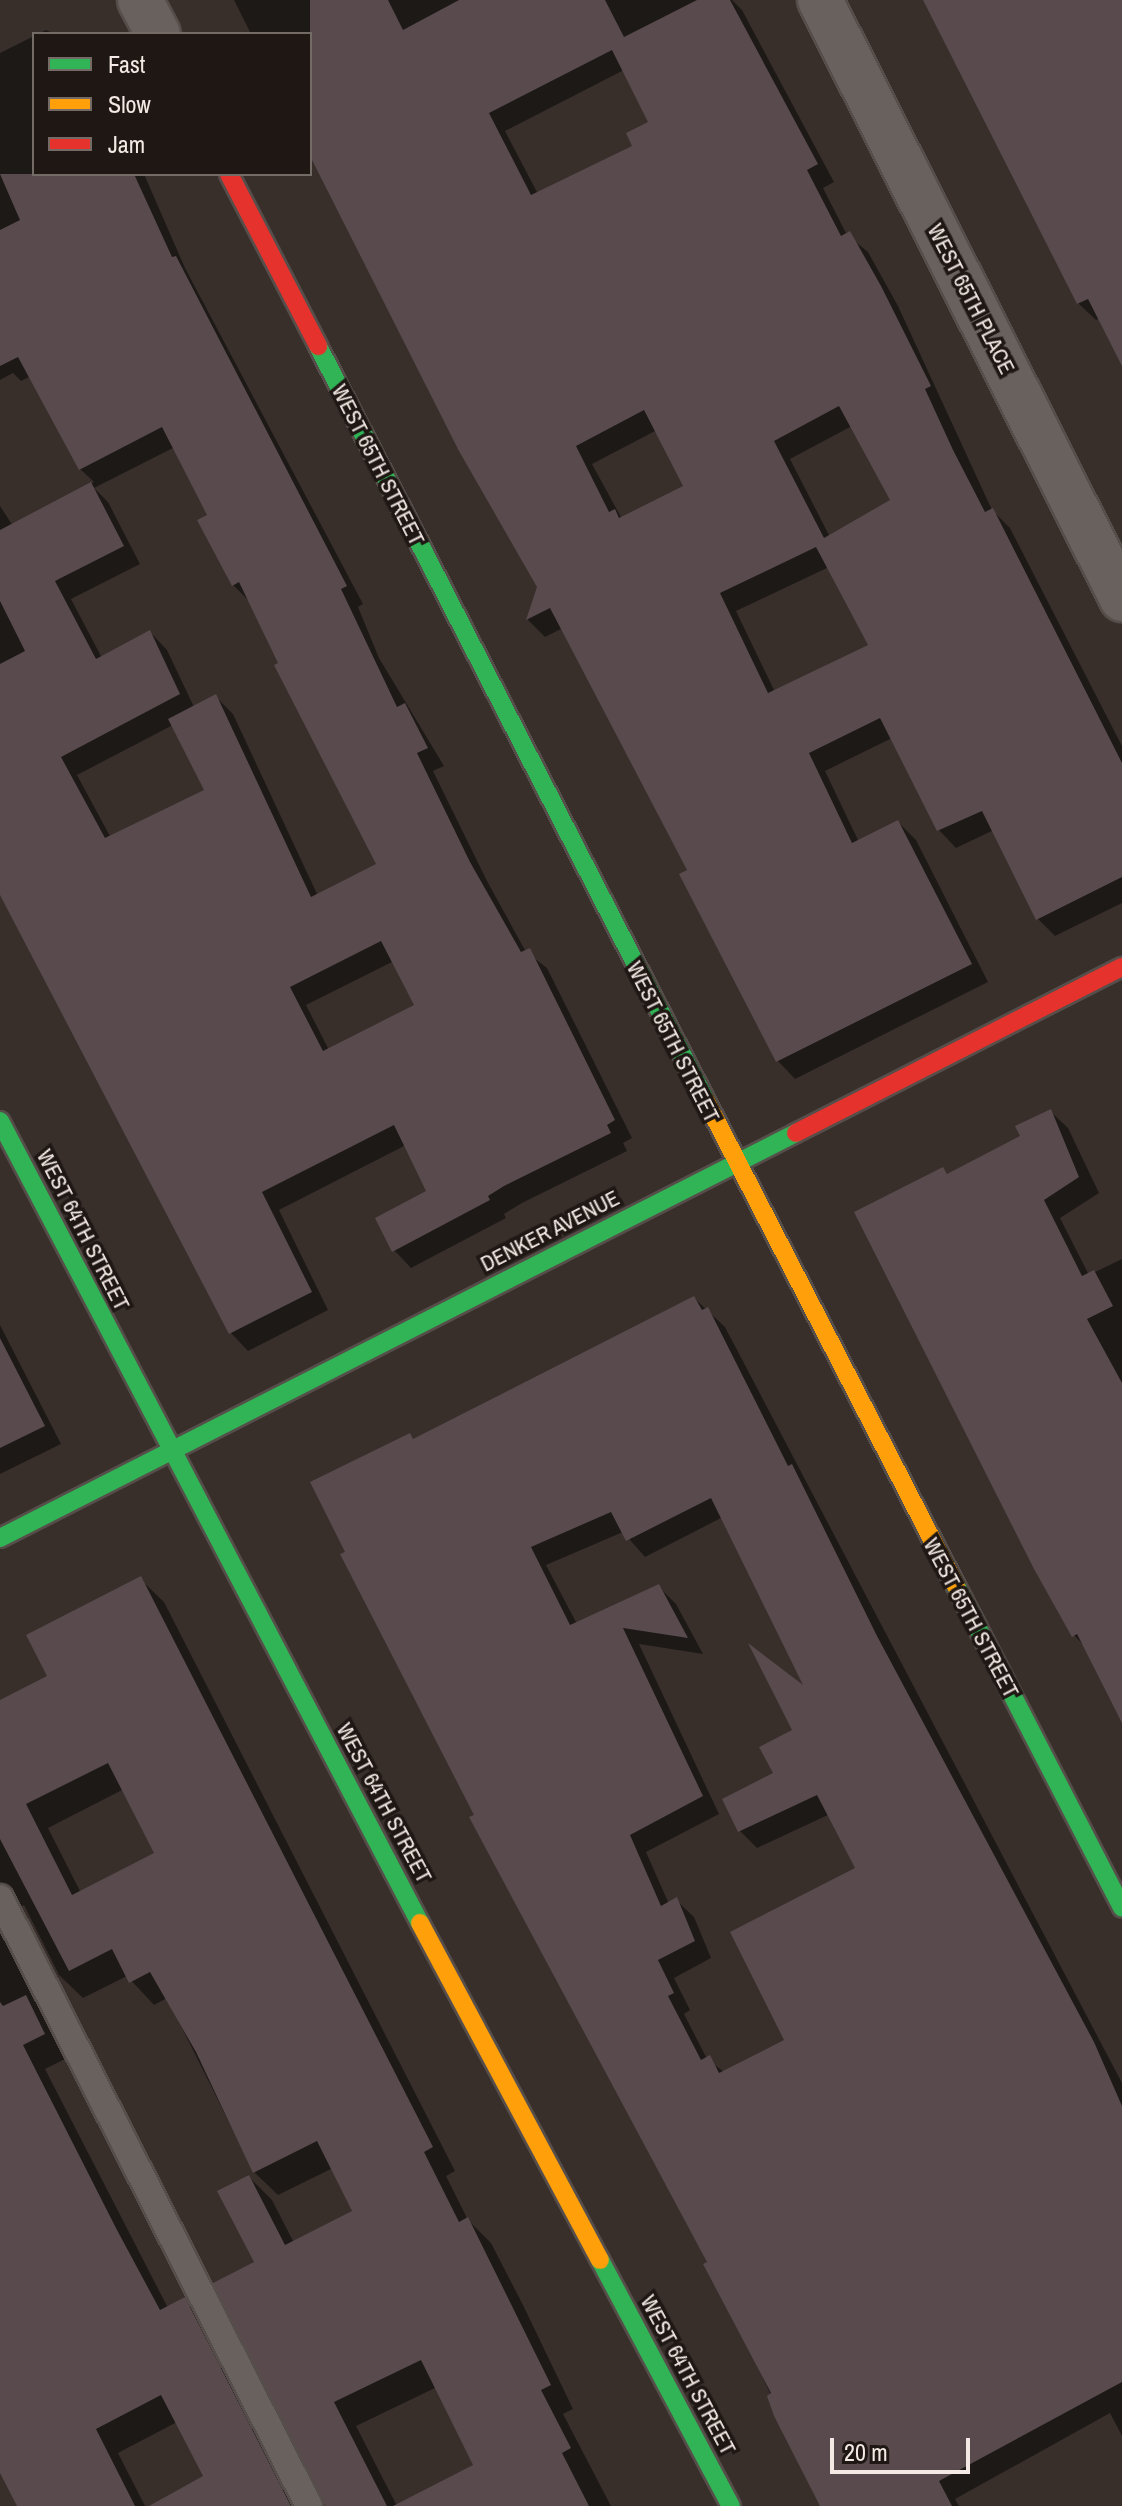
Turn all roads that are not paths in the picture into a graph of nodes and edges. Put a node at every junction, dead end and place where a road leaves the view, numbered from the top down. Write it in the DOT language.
graph roads {
  1 [pos="140,0"];
  2 [pos="820,0"];
  3 [pos="157,32"];
  4 [pos="230,176"];
  5 [pos="1122,599"];
  6 [pos="1122,967"];
  7 [pos="0,1121"];
  8 [pos="735,1164"];
  9 [pos="169,1452"];
  10 [pos="0,1538"];
  11 [pos="0,1898"];
  12 [pos="1122,1908"];
  13 [pos="309,2506"];
  14 [pos="731,2506"];
  1 -- 3 [label="street"];
  2 -- 5 [label="street, WEST 65TH PLACE"];
  4 -- 8 [label="street, WEST 65TH STREET"];
  6 -- 8 [label="street, DENKER AVENUE"];
  7 -- 9 [label="street, WEST 64TH STREET"];
  8 -- 9 [label="street, DENKER AVENUE"];
  8 -- 12 [label="street, WEST 65TH STREET"];
  9 -- 10 [label="street, DENKER AVENUE"];
  9 -- 14 [label="street, WEST 64TH STREET"];
  11 -- 13 [label="lane"];
}
